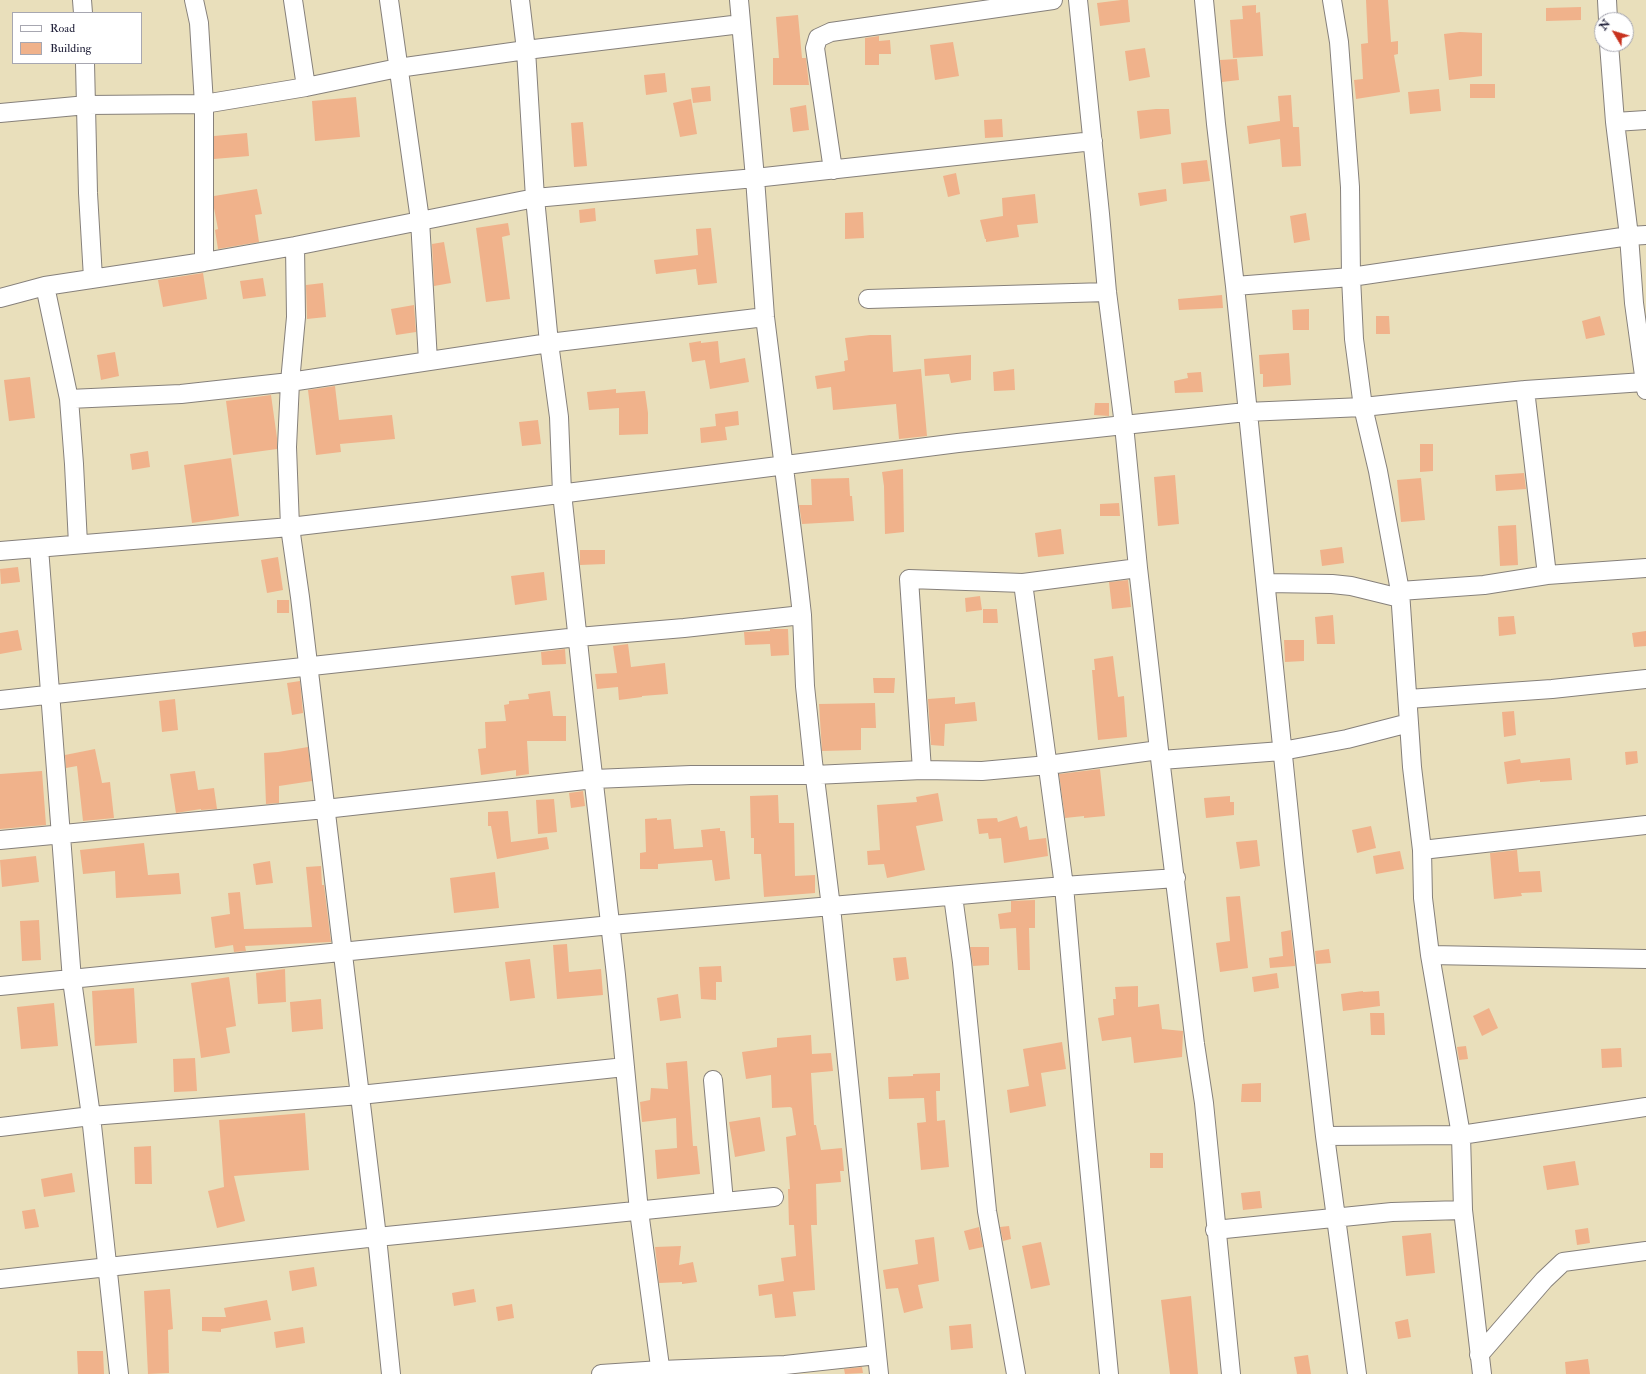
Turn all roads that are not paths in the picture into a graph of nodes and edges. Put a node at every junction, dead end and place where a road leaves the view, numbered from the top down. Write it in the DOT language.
graph roads {
  1 [pos="82,0"];
  2 [pos="194,0"];
  3 [pos="293,0"];
  4 [pos="389,0"];
  5 [pos="520,0"];
  6 [pos="739,0"];
  7 [pos="1053,0"];
  8 [pos="1078,0"];
  9 [pos="1204,0"];
  10 [pos="1332,0"];
  11 [pos="1606,0"];
  12 [pos="83,12"];
  13 [pos="1607,12"];
  14 [pos="741,24"];
  15 [pos="526,50"];
  16 [pos="1610,52"];
  17 [pos="85,64"];
  18 [pos="398,68"];
  19 [pos="306,87"];
  20 [pos="204,104"];
  21 [pos="87,105"];
  22 [pos="0,113"];
  23 [pos="1646,120"];
  24 [pos="1615,122"];
  25 [pos="1093,141"];
  26 [pos="833,170"];
  27 [pos="755,178"];
  28 [pos="535,198"];
  29 [pos="420,220"];
  30 [pos="1637,236"];
  31 [pos="295,246"];
  32 [pos="204,262"];
  33 [pos="1351,277"];
  34 [pos="93,278"];
  35 [pos="45,286"];
  36 [pos="1235,286"];
  37 [pos="1107,292"];
  38 [pos="0,298"];
  39 [pos="868,298"];
  40 [pos="765,317"];
  41 [pos="549,343"];
  42 [pos="428,361"];
  43 [pos="290,382"];
  44 [pos="1645,386"];
  45 [pos="1525,390"];
  46 [pos="68,399"];
  47 [pos="1363,407"];
  48 [pos="1246,412"];
  49 [pos="1124,425"];
  50 [pos="784,465"];
  51 [pos="562,493"];
  52 [pos="290,527"];
  53 [pos="78,544"];
  54 [pos="39,548"];
  55 [pos="0,551"];
  56 [pos="1138,568"];
  57 [pos="1646,568"];
  58 [pos="1547,575"];
  59 [pos="1023,583"];
  60 [pos="1266,583"];
  61 [pos="1400,595"];
  62 [pos="802,615"];
  63 [pos="578,637"];
  64 [pos="308,665"];
  65 [pos="1646,678"];
  66 [pos="50,695"];
  67 [pos="1408,699"];
  68 [pos="0,700"];
  69 [pos="1410,723"];
  70 [pos="1282,751"];
  71 [pos="1160,755"];
  72 [pos="1048,765"];
  73 [pos="922,770"];
  74 [pos="814,775"];
  75 [pos="594,779"];
  76 [pos="325,808"];
  77 [pos="1646,825"];
  78 [pos="61,836"];
  79 [pos="0,840"];
  80 [pos="1422,850"];
  81 [pos="1176,878"];
  82 [pos="1064,886"];
  83 [pos="953,896"];
  84 [pos="831,907"];
  85 [pos="611,925"];
  86 [pos="343,952"];
  87 [pos="1430,955"];
  88 [pos="1646,959"];
  89 [pos="72,980"];
  90 [pos="0,986"];
  91 [pos="625,1067"];
  92 [pos="713,1080"];
  93 [pos="360,1095"];
  94 [pos="1646,1107"];
  95 [pos="91,1116"];
  96 [pos="0,1127"];
  97 [pos="1461,1135"];
  98 [pos="1325,1136"];
  99 [pos="774,1197"];
  100 [pos="724,1202"];
  101 [pos="1463,1210"];
  102 [pos="639,1211"];
  103 [pos="1336,1217"];
  104 [pos="1216,1230"];
  105 [pos="377,1237"];
  106 [pos="1646,1251"];
  107 [pos="108,1266"];
  108 [pos="0,1279"];
  109 [pos="877,1355"];
  110 [pos="1479,1355"];
  111 [pos="661,1372"];
  112 [pos="118,1374"];
  113 [pos="391,1374"];
  114 [pos="601,1374"];
  115 [pos="879,1374"];
  116 [pos="1016,1374"];
  117 [pos="1109,1374"];
  118 [pos="1231,1374"];
  119 [pos="1357,1374"];
  120 [pos="1482,1374"];
  1 -- 12 [label="street"];
  2 -- 20 [label="street"];
  3 -- 19 [label="street"];
  4 -- 18 [label="street"];
  5 -- 15 [label="street"];
  6 -- 14 [label="street"];
  7 -- 26 [label="street"];
  8 -- 25 [label="street"];
  9 -- 36 [label="street"];
  10 -- 33 [label="street"];
  11 -- 13 [label="street"];
  14 -- 15 [label="street"];
  14 -- 27 [label="street"];
  15 -- 18 [label="street"];
  15 -- 28 [label="street"];
  16 -- 24 [label="street"];
  17 -- 21 [label="street"];
  18 -- 19 [label="street"];
  18 -- 29 [label="street"];
  19 -- 20 [label="street"];
  20 -- 21 [label="street"];
  20 -- 32 [label="street"];
  21 -- 22 [label="street"];
  21 -- 34 [label="street"];
  23 -- 24 [label="street"];
  24 -- 30 [label="street"];
  25 -- 26 [label="street"];
  25 -- 37 [label="street"];
  26 -- 27 [label="street"];
  27 -- 28 [label="street"];
  27 -- 40 [label="street"];
  28 -- 29 [label="street"];
  28 -- 41 [label="street"];
  29 -- 31 [label="street"];
  29 -- 42 [label="street"];
  30 -- 33 [label="street"];
  30 -- 44 [label="street"];
  31 -- 32 [label="street"];
  31 -- 43 [label="street"];
  32 -- 34 [label="street"];
  33 -- 36 [label="street"];
  33 -- 47 [label="street"];
  34 -- 35 [label="street"];
  35 -- 38 [label="street"];
  35 -- 46 [label="street"];
  36 -- 48 [label="street"];
  37 -- 39 [label="street"];
  37 -- 49 [label="street"];
  40 -- 41 [label="street"];
  40 -- 50 [label="street"];
  41 -- 42 [label="street"];
  41 -- 51 [label="street"];
  42 -- 43 [label="street"];
  43 -- 46 [label="street"];
  43 -- 52 [label="street"];
  44 -- 45 [label="street"];
  45 -- 47 [label="street"];
  45 -- 58 [label="street"];
  46 -- 53 [label="street"];
  47 -- 48 [label="street"];
  47 -- 61 [label="street"];
  48 -- 49 [label="street"];
  48 -- 60 [label="street"];
  49 -- 50 [label="street"];
  49 -- 56 [label="street"];
  50 -- 51 [label="street"];
  50 -- 62 [label="street"];
  51 -- 52 [label="street"];
  51 -- 63 [label="street"];
  52 -- 53 [label="street"];
  52 -- 64 [label="street"];
  53 -- 54 [label="street"];
  54 -- 55 [label="street"];
  54 -- 66 [label="street"];
  56 -- 59 [label="street"];
  56 -- 71 [label="street"];
  57 -- 58 [label="street"];
  58 -- 61 [label="street"];
  59 -- 72 [label="street"];
  59 -- 73 [label="street"];
  60 -- 61 [label="street"];
  60 -- 70 [label="street"];
  61 -- 67 [label="street"];
  62 -- 63 [label="street"];
  62 -- 74 [label="street"];
  63 -- 64 [label="street"];
  63 -- 75 [label="street"];
  64 -- 66 [label="street"];
  64 -- 76 [label="street"];
  65 -- 67 [label="street"];
  66 -- 68 [label="street"];
  66 -- 78 [label="street"];
  67 -- 69 [label="street"];
  69 -- 70 [label="street"];
  69 -- 80 [label="street"];
  70 -- 71 [label="street"];
  70 -- 98 [label="street"];
  71 -- 72 [label="street"];
  71 -- 81 [label="street"];
  72 -- 73 [label="street"];
  72 -- 82 [label="street"];
  73 -- 74 [label="street"];
  74 -- 75 [label="street"];
  74 -- 84 [label="street"];
  75 -- 76 [label="street"];
  75 -- 85 [label="street"];
  76 -- 78 [label="street"];
  76 -- 86 [label="street"];
  77 -- 80 [label="street"];
  78 -- 79 [label="street"];
  78 -- 89 [label="street"];
  80 -- 87 [label="street"];
  81 -- 82 [label="street"];
  81 -- 104 [label="street"];
  82 -- 83 [label="street"];
  82 -- 117 [label="street"];
  83 -- 84 [label="street"];
  83 -- 116 [label="street"];
  84 -- 85 [label="street"];
  84 -- 109 [label="street"];
  85 -- 86 [label="street"];
  85 -- 91 [label="street"];
  86 -- 89 [label="street"];
  86 -- 93 [label="street"];
  87 -- 88 [label="street"];
  87 -- 97 [label="street"];
  89 -- 90 [label="street"];
  89 -- 95 [label="street"];
  91 -- 93 [label="street"];
  91 -- 102 [label="street"];
  92 -- 100 [label="street"];
  93 -- 95 [label="street"];
  93 -- 105 [label="street"];
  94 -- 97 [label="street"];
  95 -- 96 [label="street"];
  95 -- 107 [label="street"];
  97 -- 98 [label="street"];
  97 -- 101 [label="street"];
  98 -- 103 [label="street"];
  99 -- 100 [label="street"];
  100 -- 102 [label="street"];
  101 -- 103 [label="street"];
  101 -- 110 [label="street"];
  102 -- 105 [label="street"];
  102 -- 111 [label="street"];
  103 -- 104 [label="street"];
  103 -- 119 [label="street"];
  104 -- 118 [label="street"];
  105 -- 107 [label="street"];
  105 -- 113 [label="street"];
  106 -- 110 [label="street"];
  107 -- 108 [label="street"];
  107 -- 112 [label="street"];
  109 -- 111 [label="street"];
  109 -- 115 [label="street"];
  110 -- 120 [label="street"];
  111 -- 114 [label="street"];
}
